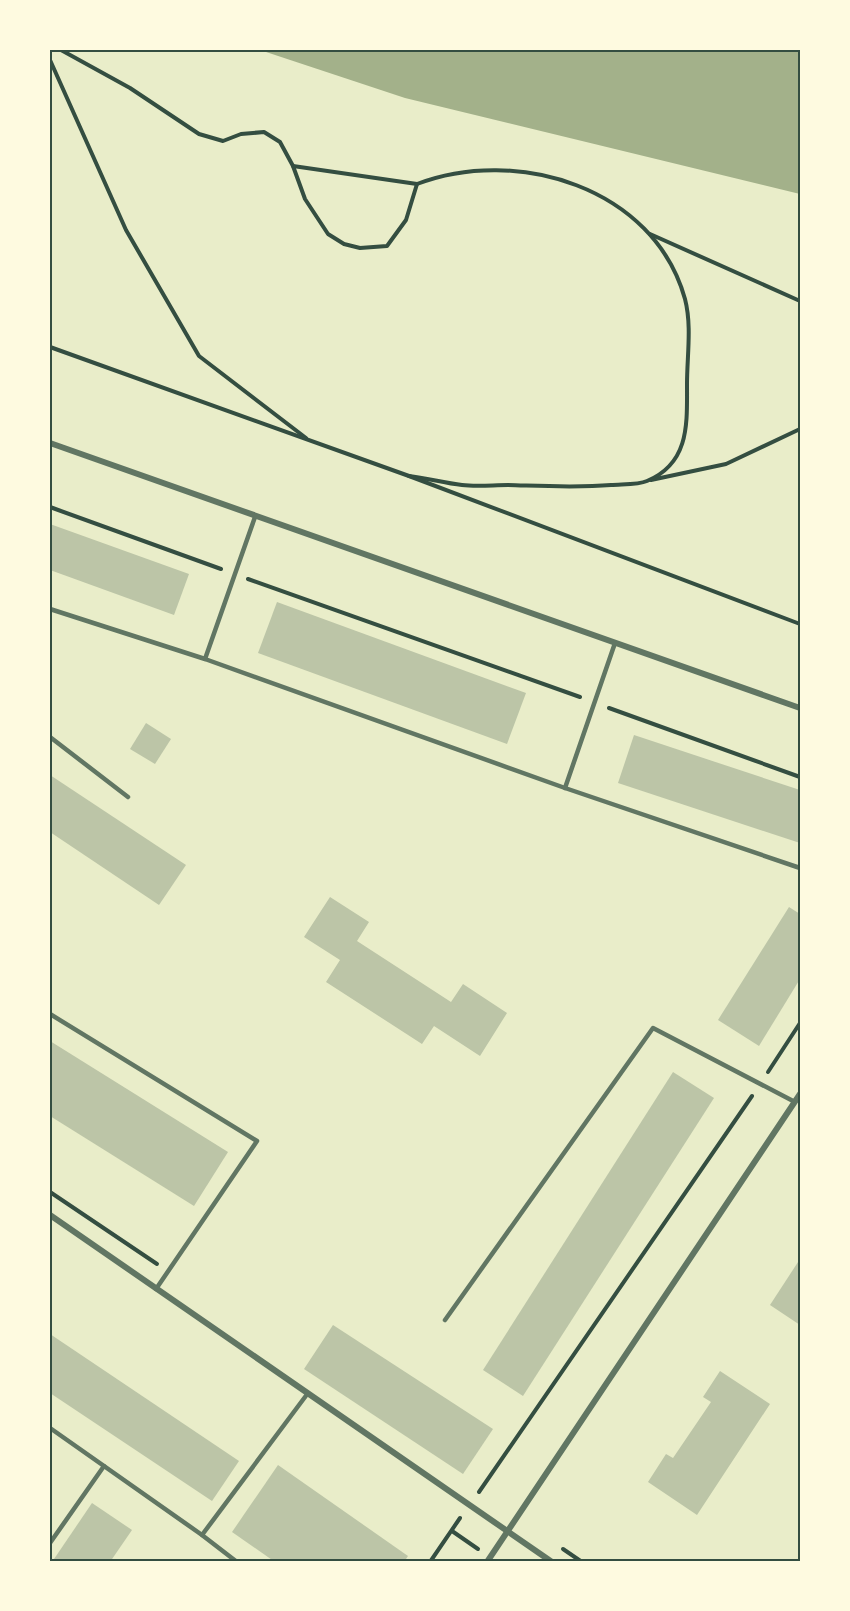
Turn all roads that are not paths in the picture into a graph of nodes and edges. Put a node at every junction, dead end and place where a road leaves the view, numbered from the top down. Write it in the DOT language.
graph roads {
  1 [pos="50,443"];
  2 [pos="255,517"];
  3 [pos="50,609"];
  4 [pos="615,643"];
  5 [pos="205,659"];
  6 [pos="801,708"];
  7 [pos="50,737"];
  8 [pos="565,788"];
  9 [pos="128,797"];
  10 [pos="801,868"];
  11 [pos="50,1014"];
  12 [pos="801,1094"];
  13 [pos="795,1102"];
  14 [pos="50,1215"];
  15 [pos="156,1288"];
  16 [pos="445,1320"];
  17 [pos="308,1393"];
  18 [pos="50,1428"];
  19 [pos="104,1466"];
  20 [pos="507,1531"];
  21 [pos="202,1535"];
  22 [pos="50,1543"];
  23 [pos="488,1560"];
  24 [pos="237,1562"];
  25 [pos="552,1562"];
  1 -- 2 [label="street"];
  2 -- 4 [label="street"];
  2 -- 5 [label="lane"];
  3 -- 5 [label="lane"];
  4 -- 6 [label="street"];
  4 -- 8 [label="lane"];
  5 -- 8 [label="lane"];
  7 -- 9 [label="lane"];
  8 -- 10 [label="lane"];
  11 -- 15 [label="lane"];
  12 -- 13 [label="street"];
  13 -- 16 [label="lane"];
  13 -- 20 [label="street"];
  14 -- 15 [label="street"];
  15 -- 17 [label="street"];
  17 -- 20 [label="street"];
  17 -- 21 [label="lane"];
  18 -- 19 [label="lane"];
  19 -- 21 [label="lane"];
  19 -- 22 [label="lane"];
  20 -- 23 [label="street"];
  20 -- 25 [label="street"];
  21 -- 24 [label="lane"];
}
